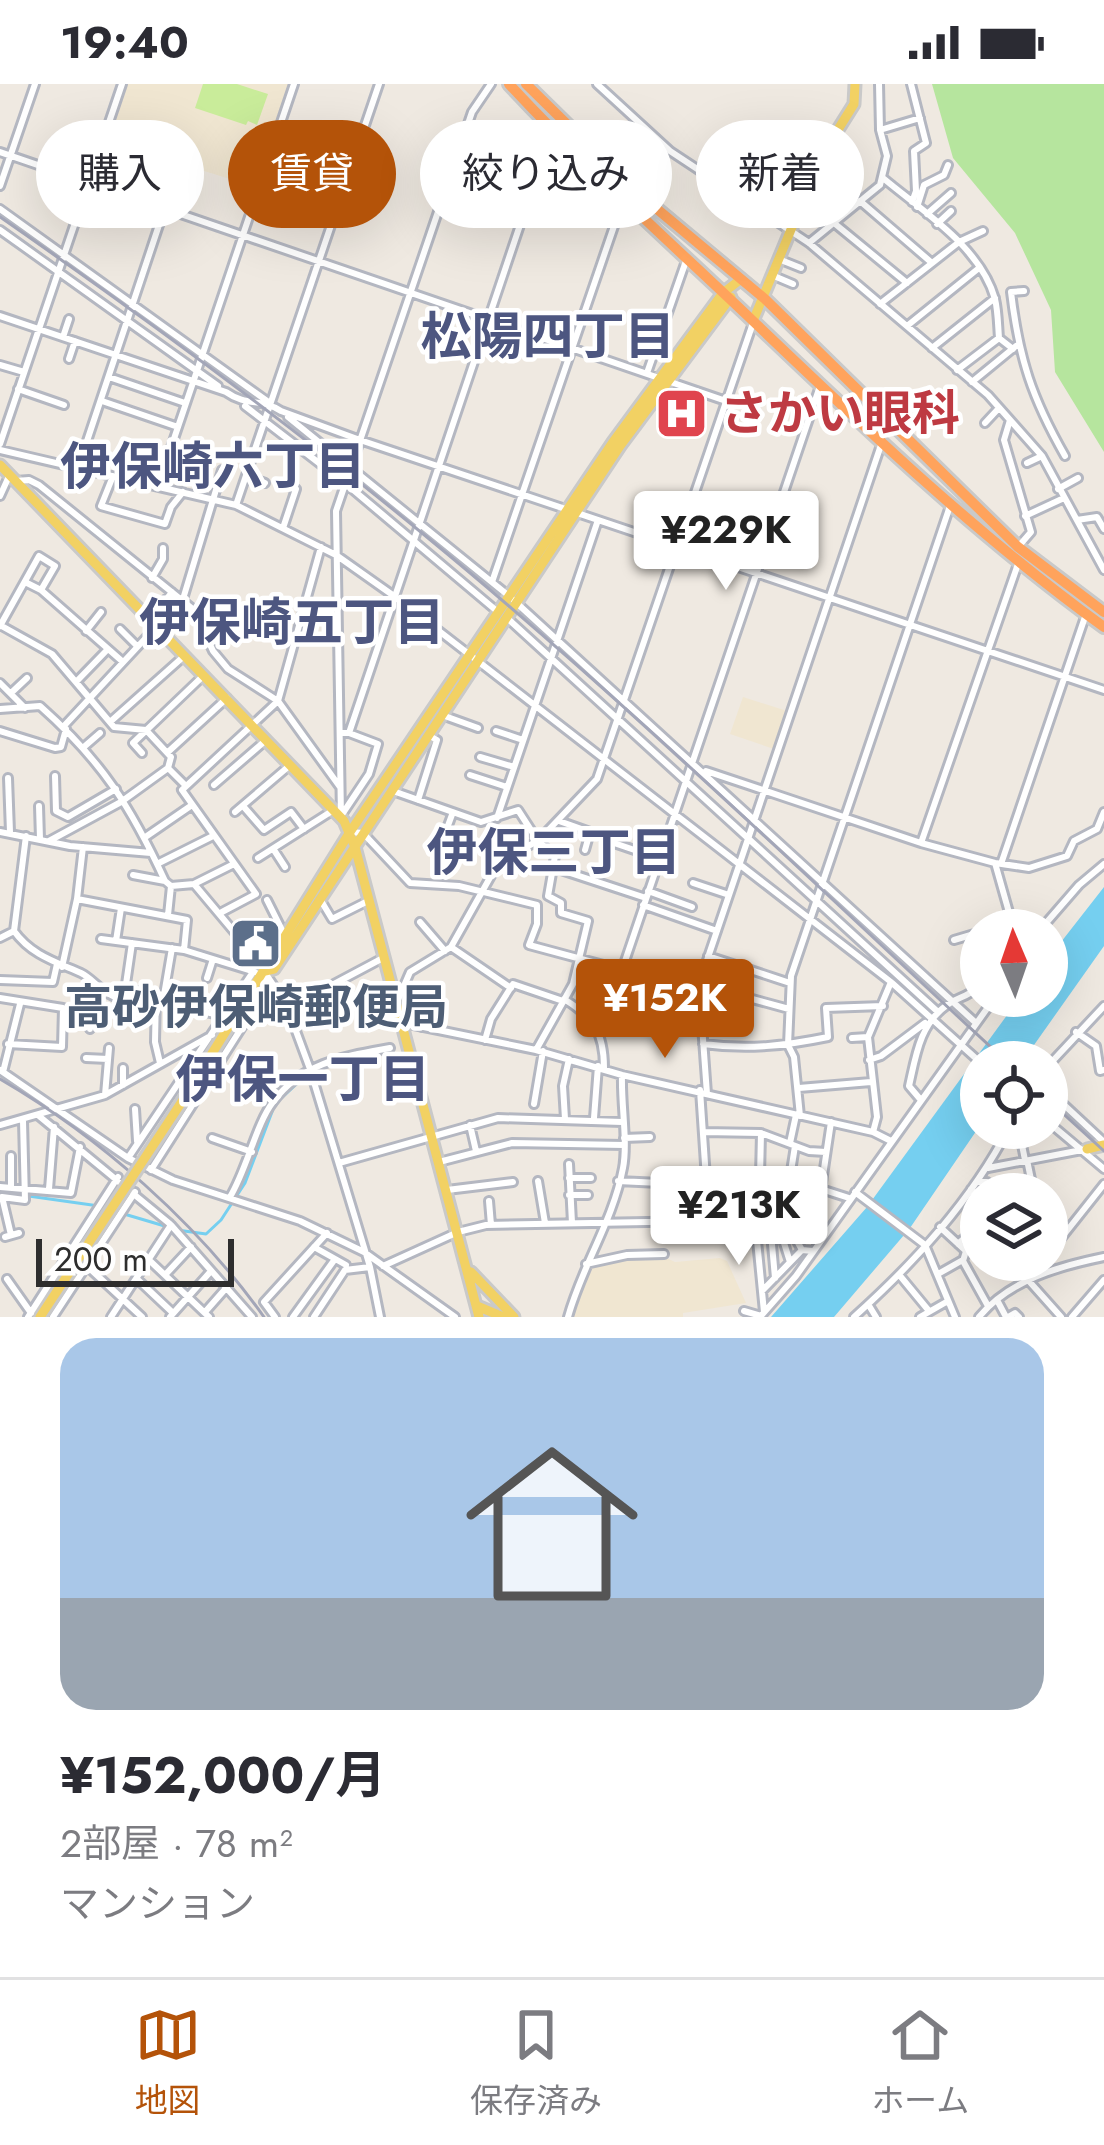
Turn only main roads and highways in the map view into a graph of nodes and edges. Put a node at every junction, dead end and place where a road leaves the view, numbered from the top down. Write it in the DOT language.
graph roads {
  1 [pos="508,84"];
  2 [pos="526,84"];
  3 [pos="855,84"];
  4 [pos="741,279"];
  5 [pos="727,296"];
  6 [pos="765,299"];
  7 [pos="753,321"];
  8 [pos="0,464"];
  9 [pos="1104,612"];
  10 [pos="1104,627"];
  11 [pos="472,659"];
  12 [pos="350,832"];
  13 [pos="355,847"];
  14 [pos="259,972"];
  15 [pos="1104,1143"];
  16 [pos="1083,1150"];
  17 [pos="467,1268"];
  18 [pos="478,1312"];
  19 [pos="33,1316"];
  20 [pos="502,1317"];
  21 [pos="514,1317"];
  1 -- 5 [label="highway"];
  2 -- 4 [label="highway"];
  3 -- 6 [label="main road"];
  4 -- 5 [label="main road"];
  4 -- 6 [label="highway"];
  5 -- 7 [label="highway"];
  5 -- 11 [label="main road"];
  6 -- 7 [label="main road"];
  6 -- 9 [label="highway"];
  7 -- 10 [label="highway"];
  8 -- 12 [label="main road"];
  11 -- 12 [label="main road"];
  11 -- 13 [label="main road"];
  12 -- 13 [label="main road"];
  12 -- 14 [label="main road"];
  13 -- 14 [label="main road"];
  13 -- 17 [label="main road"];
  14 -- 19 [label="main road, bridge"];
  15 -- 16 [label="main road"];
  17 -- 18 [label="main road"];
  17 -- 21 [label="main road"];
  18 -- 20 [label="main road"];
}
